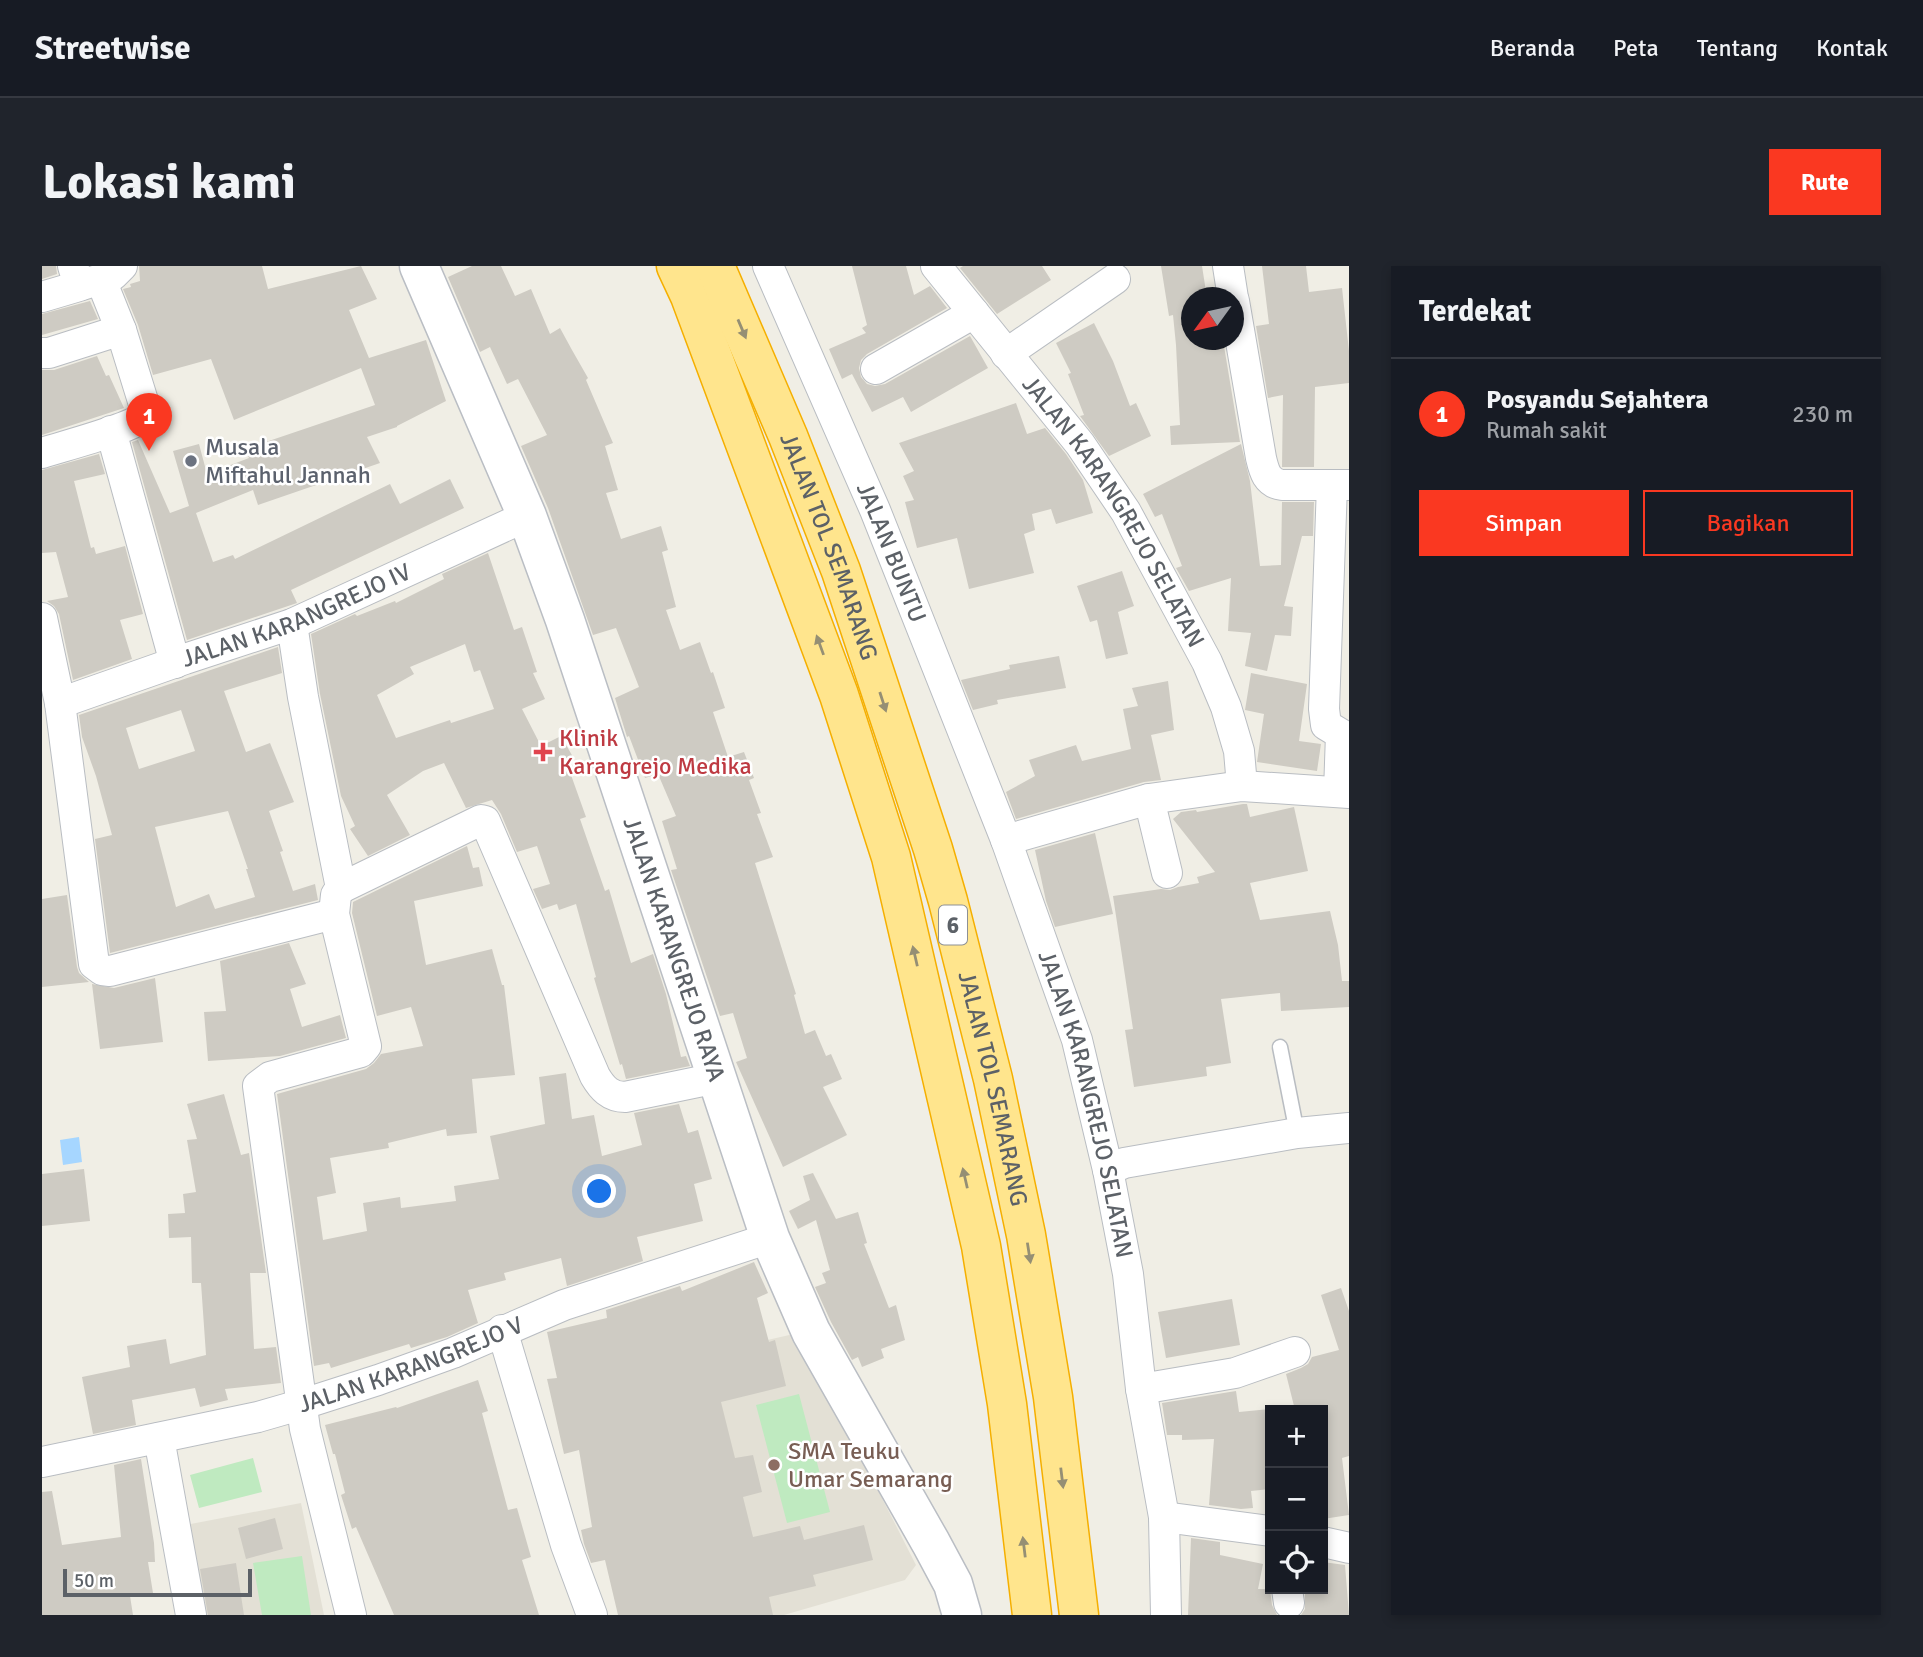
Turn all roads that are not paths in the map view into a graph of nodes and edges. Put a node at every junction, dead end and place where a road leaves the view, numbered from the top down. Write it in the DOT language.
graph roads {
  1 [pos="418,266"];
  2 [pos="715,266"];
  3 [pos="768,266"];
  4 [pos="936,266"];
  5 [pos="1228,266"];
  6 [pos="94,274"];
  7 [pos="679,276"];
  8 [pos="1115,279"];
  9 [pos="1231,287"];
  10 [pos="42,298"];
  11 [pos="974,313"];
  12 [pos="121,330"];
  13 [pos="1242,350"];
  14 [pos="42,353"];
  15 [pos="1006,354"];
  16 [pos="876,369"];
  17 [pos="111,431"];
  18 [pos="42,453"];
  19 [pos="1341,485"];
  20 [pos="527,516"];
  21 [pos="42,618"];
  22 [pos="292,624"];
  23 [pos="175,663"];
  24 [pos="61,703"];
  25 [pos="1242,786"];
  26 [pos="1347,793"];
  27 [pos="1149,799"];
  28 [pos="1006,840"];
  29 [pos="1167,873"];
  30 [pos="337,901"];
  31 [pos="1280,1046"];
  32 [pos="717,1078"];
  33 [pos="1349,1128"];
  34 [pos="1297,1133"];
  35 [pos="1108,1170"];
  36 [pos="770,1238"];
  37 [pos="502,1330"];
  38 [pos="1295,1352"];
  39 [pos="1141,1389"];
  40 [pos="303,1404"];
  41 [pos="159,1438"];
  42 [pos="42,1462"];
  43 [pos="1164,1517"];
  44 [pos="1265,1530"];
  45 [pos="1328,1543"];
  46 [pos="1349,1548"];
  47 [pos="191,1615"];
  48 [pos="351,1615"];
  49 [pos="592,1615"];
  50 [pos="962,1615"];
  51 [pos="1032,1615"];
  52 [pos="1079,1615"];
  53 [pos="1166,1615"];
  1 -- 20 [label="main road, JALAN KARANGREJO RAYA"];
  2 -- 52 [label="highway, JALAN TOL SEMARANG / 6, one-way"];
  3 -- 28 [label="street, JALAN BUNTU"];
  4 -- 11 [label="street, JALAN KARANGREJO SELATAN"];
  5 -- 9 [label="street"];
  6 -- 10 [label="street"];
  6 -- 12 [label="street"];
  51 -- 7 [label="highway, JALAN TOL SEMARANG / 6, one-way"];
  8 -- 15 [label="street"];
  11 -- 15 [label="street, JALAN KARANGREJO SELATAN"];
  11 -- 16 [label="street"];
  12 -- 14 [label="street"];
  12 -- 17 [label="street"];
  13 -- 19 [label="street"];
  15 -- 25 [label="street, JALAN KARANGREJO SELATAN"];
  17 -- 18 [label="street"];
  17 -- 23 [label="street"];
  19 -- 26 [label="street"];
  20 -- 22 [label="street, JALAN KARANGREJO IV"];
  20 -- 32 [label="main road, JALAN KARANGREJO RAYA"];
  21 -- 24 [label="street"];
  22 -- 23 [label="street, JALAN KARANGREJO IV"];
  22 -- 30 [label="street"];
  23 -- 24 [label="street, JALAN KARANGREJO IV"];
  24 -- 30 [label="street"];
  25 -- 26 [label="street"];
  25 -- 27 [label="street"];
  27 -- 28 [label="street"];
  27 -- 29 [label="street"];
  28 -- 35 [label="street, JALAN KARANGREJO SELATAN"];
  30 -- 32 [label="street"];
  30 -- 40 [label="street"];
  31 -- 34 [label="lane"];
  32 -- 36 [label="main road, JALAN KARANGREJO RAYA"];
  33 -- 34 [label="street"];
  34 -- 35 [label="street"];
  35 -- 39 [label="street, JALAN KARANGREJO SELATAN"];
  36 -- 37 [label="street, JALAN KARANGREJO V"];
  36 -- 50 [label="main road, JALAN KARANGREJO RAYA"];
  37 -- 40 [label="street, JALAN KARANGREJO V"];
  37 -- 49 [label="street"];
  38 -- 39 [label="street"];
  39 -- 43 [label="street, JALAN KARANGREJO SELATAN"];
  40 -- 41 [label="street, JALAN KARANGREJO V"];
  40 -- 48 [label="street"];
  41 -- 42 [label="street, JALAN KARANGREJO V"];
  41 -- 47 [label="street"];
  43 -- 44 [label="street"];
  43 -- 53 [label="street, JALAN KARANGREJO SELATAN"];
  45 -- 46 [label="street"];
}
